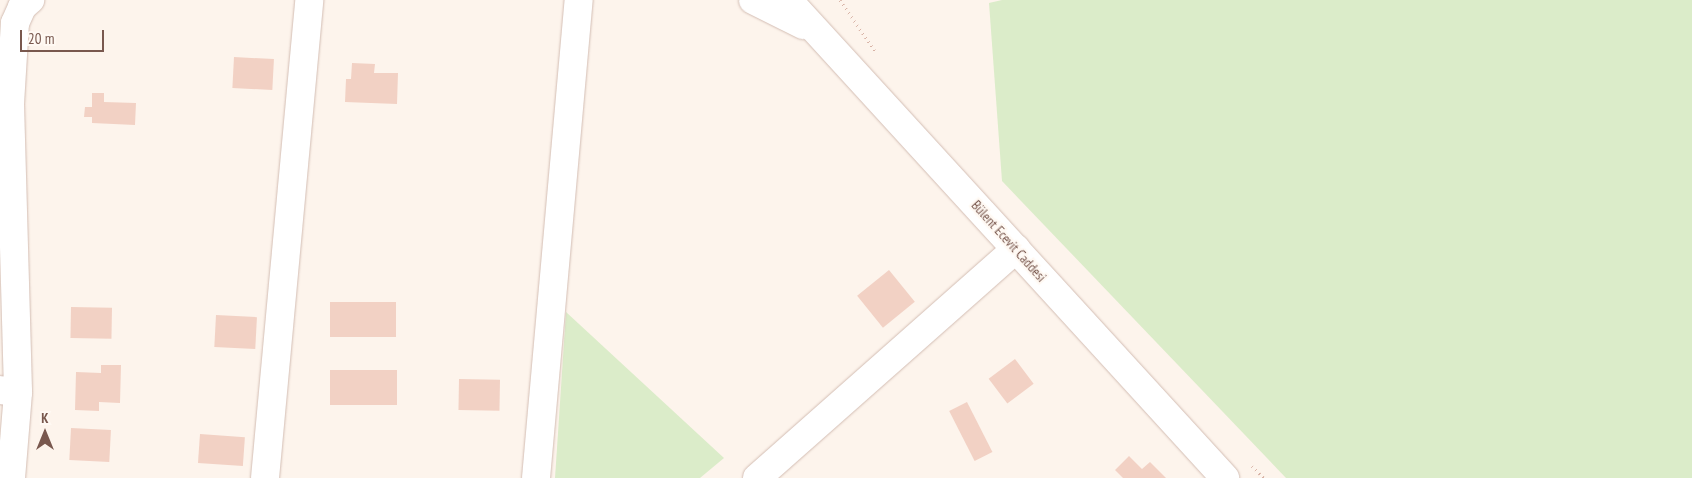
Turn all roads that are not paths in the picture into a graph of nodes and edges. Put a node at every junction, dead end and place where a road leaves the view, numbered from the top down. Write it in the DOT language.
graph roads {
  1 [pos="30,0"];
  2 [pos="309,0"];
  3 [pos="578,0"];
  4 [pos="753,0"];
  5 [pos="791,2"];
  6 [pos="853,69"];
  7 [pos="5,103"];
  8 [pos="1016,249"];
  9 [pos="9,391"];
  10 [pos="11,478"];
  11 [pos="265,478"];
  12 [pos="536,478"];
  13 [pos="757,478"];
  14 [pos="1224,478"];
  1 -- 7 [label="street"];
  2 -- 11 [label="street"];
  3 -- 12 [label="street"];
  4 -- 6 [label="street"];
  5 -- 6 [label="street, Bülent Ecevit Caddesi"];
  6 -- 8 [label="street, Bülent Ecevit Caddesi"];
  7 -- 9 [label="street"];
  8 -- 13 [label="street"];
  8 -- 14 [label="street, Bülent Ecevit Caddesi"];
  9 -- 10 [label="street"];
}
